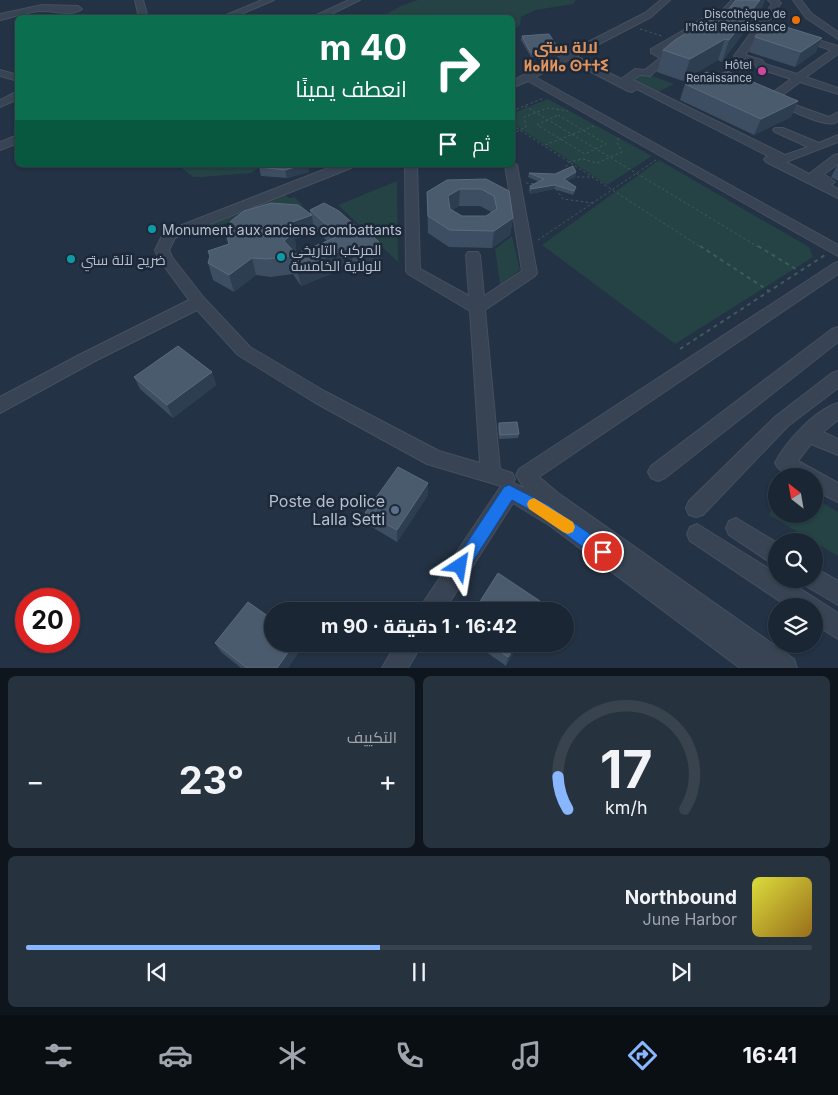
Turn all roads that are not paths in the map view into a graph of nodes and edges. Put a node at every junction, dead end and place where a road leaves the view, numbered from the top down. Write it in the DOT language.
graph roads {
  1 [pos="139,0"];
  2 [pos="270,0"];
  3 [pos="356,0"];
  4 [pos="666,0"];
  5 [pos="737,0"];
  6 [pos="772,0"];
  7 [pos="797,0"];
  8 [pos="78,9"];
  9 [pos="143,15"];
  10 [pos="231,15"];
  11 [pos="321,15"];
  12 [pos="0,17"];
  13 [pos="640,19"];
  14 [pos="611,34"];
  15 [pos="787,34"];
  16 [pos="838,36"];
  17 [pos="568,56"];
  18 [pos="761,66"];
  19 [pos="0,73"];
  20 [pos="15,77"];
  21 [pos="528,77"];
  22 [pos="799,79"];
  23 [pos="515,83"];
  24 [pos="789,85"];
  25 [pos="15,86"];
  26 [pos="762,89"];
  27 [pos="0,91"];
  28 [pos="838,91"];
  29 [pos="776,95"];
  30 [pos="15,96"];
  31 [pos="838,102"];
  32 [pos="0,104"];
  33 [pos="838,114"];
  34 [pos="838,138"];
  35 [pos="15,139"];
  36 [pos="798,144"];
  37 [pos="0,146"];
  38 [pos="819,147"];
  39 [pos="838,158"];
  40 [pos="342,167"];
  41 [pos="412,167"];
  42 [pos="511,167"];
  43 [pos="838,186"];
  44 [pos="838,194"];
  45 [pos="838,250"];
  46 [pos="473,255"];
  47 [pos="838,267"];
  48 [pos="199,302"];
  49 [pos="476,308"];
  50 [pos="838,332"];
  51 [pos="838,378"];
  52 [pos="0,406"];
  53 [pos="838,410"];
  54 [pos="809,432"];
  55 [pos="838,447"];
  56 [pos="794,468"];
  57 [pos="658,472"];
  58 [pos="513,483"];
  59 [pos="823,485"];
  60 [pos="838,493"];
  61 [pos="696,508"];
  62 [pos="736,528"];
  63 [pos="697,534"];
  64 [pos="768,549"];
  65 [pos="823,584"];
  66 [pos="838,594"];
  67 [pos="795,598"];
  68 [pos="437,602"];
  69 [pos="823,617"];
  70 [pos="838,627"];
  71 [pos="405,652"];
  72 [pos="394,668"];
  73 [pos="761,668"];
  74 [pos="785,668"];
  1 -- 9 [label="street"];
  2 -- 10 [label="street"];
  3 -- 11 [label="street"];
  4 -- 13 [label="street"];
  5 -- 38 [label="street"];
  6 -- 18 [label="street"];
  7 -- 16 [label="street"];
  8 -- 12 [label="street"];
  13 -- 14 [label="street"];
  13 -- 14 [label="street"];
  14 -- 17 [label="street"];
  15 -- 22 [label="street"];
  17 -- 21 [label="street"];
  17 -- 44 [label="street"];
  18 -- 22 [label="street"];
  18 -- 24 [label="street"];
  19 -- 20 [label="street"];
  21 -- 23 [label="street"];
  21 -- 45 [label="street"];
  22 -- 24 [label="street"];
  22 -- 28 [label="street"];
  24 -- 29 [label="street"];
  24 -- 31 [label="street"];
  25 -- 27 [label="street"];
  26 -- 29 [label="street"];
  29 -- 33 [label="street"];
  30 -- 32 [label="street"];
  34 -- 38 [label="street"];
  35 -- 37 [label="street"];
  36 -- 38 [label="street"];
  39 -- 43 [label="street"];
  40 -- 48 [label="street"];
  41 -- 49 [label="street"];
  42 -- 49 [label="street"];
  46 -- 49 [label="street"];
  47 -- 58 [label="street"];
  48 -- 52 [label="street"];
  48 -- 58 [label="street"];
  49 -- 58 [label="street"];
  50 -- 57 [label="street"];
  51 -- 61 [label="street"];
  53 -- 54 [label="street"];
  54 -- 55 [label="street"];
  54 -- 56 [label="street"];
  58 -- 68 [label="street"];
  58 -- 73 [label="street"];
  58 -- 74 [label="street"];
  59 -- 60 [label="street"];
  62 -- 64 [label="street"];
  63 -- 67 [label="street"];
  65 -- 66 [label="street"];
  69 -- 70 [label="street"];
  71 -- 72 [label="street"];
}
